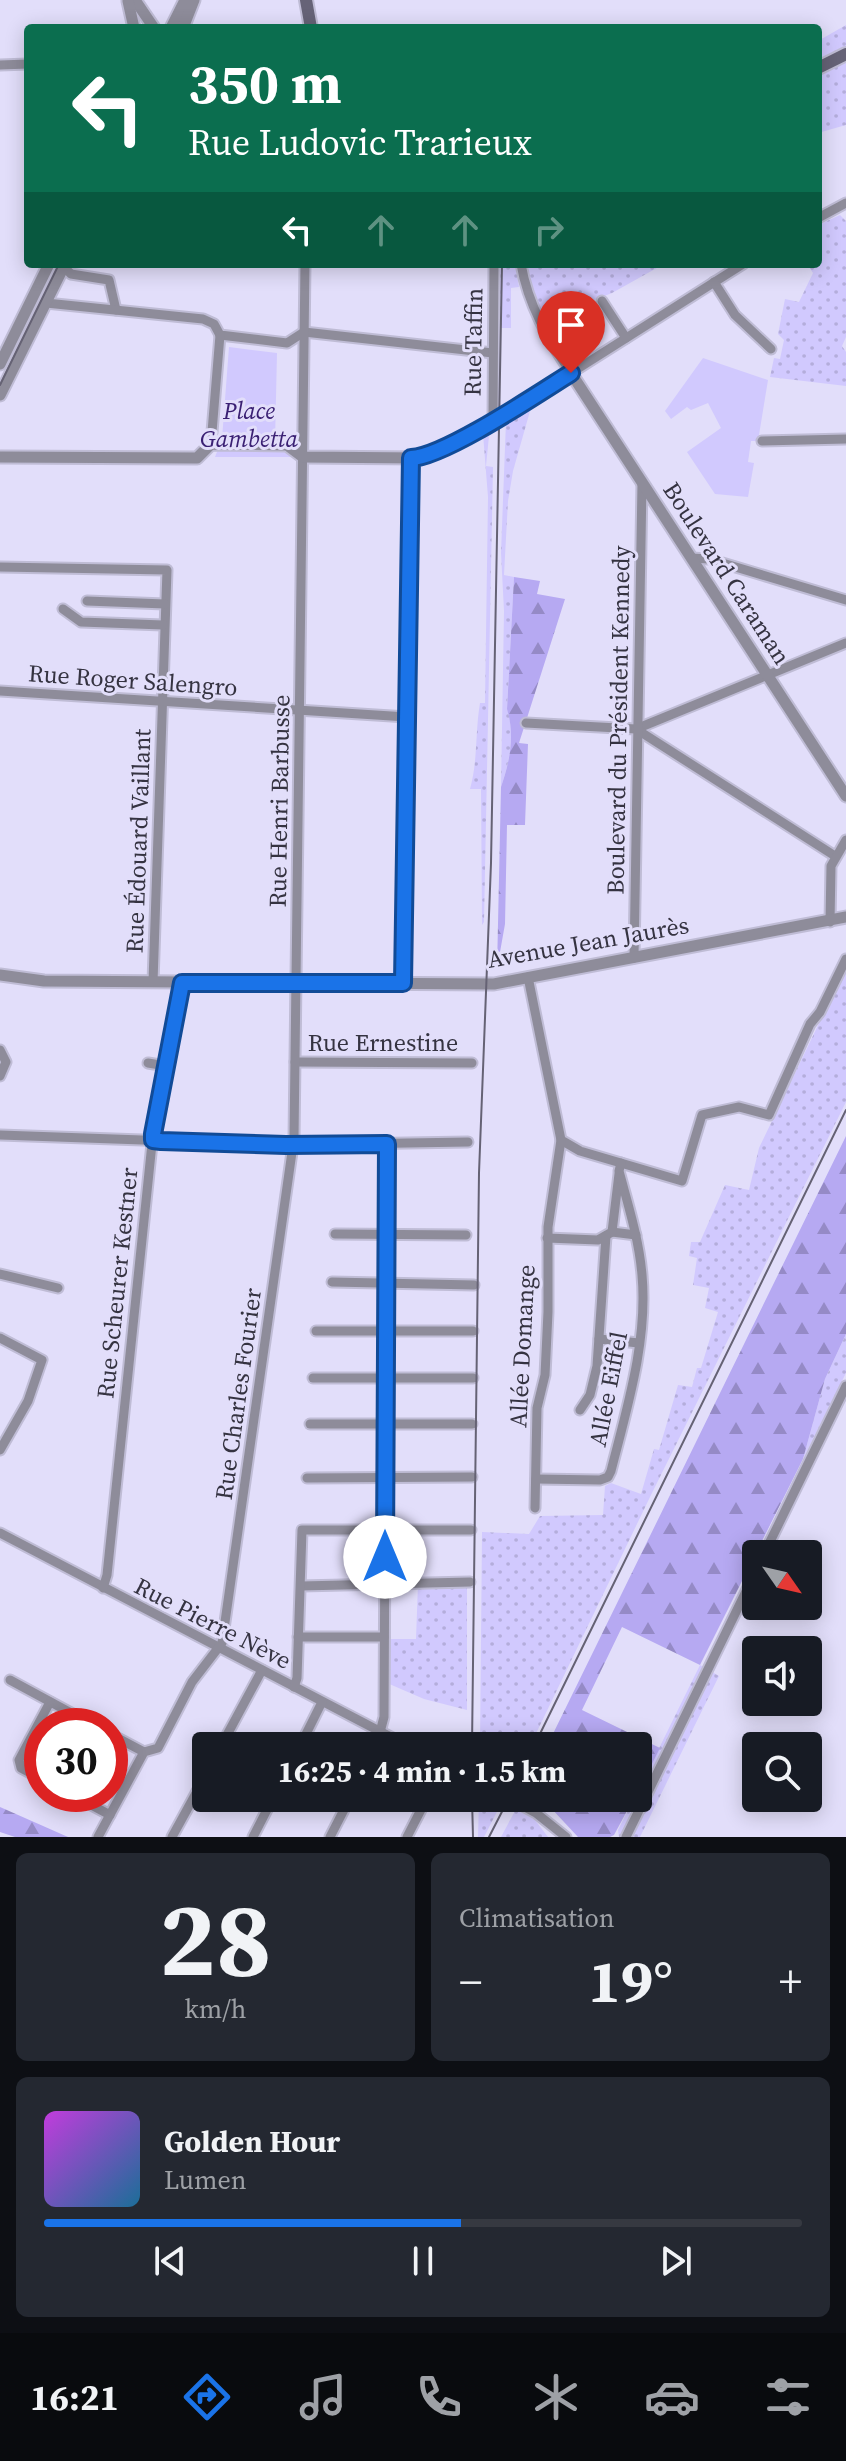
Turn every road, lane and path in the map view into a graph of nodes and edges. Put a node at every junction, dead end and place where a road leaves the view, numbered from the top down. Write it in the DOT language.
graph roads {
  1 [pos="128,0"];
  2 [pos="135,0"];
  3 [pos="185,0"];
  4 [pos="194,0"];
  5 [pos="299,0"];
  6 [pos="306,0"];
  7 [pos="134,24"];
  8 [pos="151,24"];
  9 [pos="173,24"];
  10 [pos="185,24"];
  11 [pos="302,24"];
  12 [pos="310,24"];
  13 [pos="846,54"];
  14 [pos="24,64"];
  15 [pos="0,65"];
  16 [pos="822,66"];
  17 [pos="844,208"];
  18 [pos="822,216"];
  19 [pos="47,268"];
  20 [pos="63,268"];
  21 [pos="66,268"];
  22 [pos="305,268"];
  23 [pos="494,268"];
  24 [pos="522,268"];
  25 [pos="737,268"];
  26 [pos="714,282"];
  27 [pos="602,301"];
  28 [pos="46,303"];
  29 [pos="116,310"];
  30 [pos="304,332"];
  31 [pos="220,335"];
  32 [pos="626,338"];
  33 [pos="771,349"];
  34 [pos="493,353"];
  35 [pos="0,364"];
  36 [pos="571,373"];
  37 [pos="0,395"];
  38 [pos="493,420"];
  39 [pos="846,439"];
  40 [pos="762,441"];
  41 [pos="211,444"];
  42 [pos="0,457"];
  43 [pos="303,457"];
  44 [pos="411,458"];
  45 [pos="642,483"];
  46 [pos="691,558"];
  47 [pos="0,567"];
  48 [pos="846,600"];
  49 [pos="87,601"];
  50 [pos="165,604"];
  51 [pos="63,609"];
  52 [pos="163,625"];
  53 [pos="846,643"];
  54 [pos="767,675"];
  55 [pos="0,691"];
  56 [pos="163,702"];
  57 [pos="300,710"];
  58 [pos="407,717"];
  59 [pos="526,723"];
  60 [pos="636,729"];
  61 [pos="846,796"];
  62 [pos="846,840"];
  63 [pos="835,856"];
  64 [pos="846,917"];
  65 [pos="830,922"];
  66 [pos="634,958"];
  67 [pos="846,959"];
  68 [pos="0,975"];
  69 [pos="528,977"];
  70 [pos="153,982"];
  71 [pos="182,983"];
  72 [pos="296,983"];
  73 [pos="403,983"];
  74 [pos="0,1050"];
  75 [pos="295,1062"];
  76 [pos="148,1063"];
  77 [pos="472,1063"];
  78 [pos="166,1066"];
  79 [pos="0,1076"];
  80 [pos="0,1135"];
  81 [pos="153,1140"];
  82 [pos="561,1140"];
  83 [pos="468,1142"];
  84 [pos="387,1144"];
  85 [pos="293,1145"];
  86 [pos="620,1167"];
  87 [pos="335,1234"];
  88 [pos="609,1234"];
  89 [pos="387,1235"];
  90 [pos="466,1235"];
  91 [pos="636,1235"];
  92 [pos="547,1238"];
  93 [pos="0,1274"];
  94 [pos="332,1282"];
  95 [pos="386,1283"];
  96 [pos="474,1285"];
  97 [pos="58,1288"];
  98 [pos="316,1331"];
  99 [pos="386,1331"];
  100 [pos="473,1331"];
  101 [pos="0,1338"];
  102 [pos="599,1339"];
  103 [pos="639,1343"];
  104 [pos="313,1378"];
  105 [pos="386,1378"];
  106 [pos="473,1378"];
  107 [pos="846,1386"];
  108 [pos="580,1410"];
  109 [pos="310,1424"];
  110 [pos="386,1424"];
  111 [pos="472,1424"];
  112 [pos="0,1450"];
  113 [pos="385,1477"];
  114 [pos="472,1477"];
  115 [pos="307,1478"];
  116 [pos="536,1479"];
  117 [pos="535,1508"];
  118 [pos="385,1530"];
  119 [pos="471,1530"];
  120 [pos="0,1533"];
  121 [pos="771,1540"];
  122 [pos="470,1582"];
  123 [pos="385,1584"];
  124 [pos="301,1586"];
  125 [pos="103,1588"];
  126 [pos="742,1599"];
  127 [pos="298,1637"];
  128 [pos="384,1637"];
  129 [pos="219,1648"];
  130 [pos="262,1670"];
  131 [pos="10,1680"];
  132 [pos="294,1687"];
  133 [pos="50,1702"];
  134 [pos="322,1702"];
  135 [pos="47,1708"];
  136 [pos="61,1708"];
  137 [pos="229,1732"];
  138 [pos="307,1732"];
  139 [pos="380,1732"];
  140 [pos="382,1732"];
  141 [pos="128,1744"];
  142 [pos="24,1751"];
  143 [pos="144,1752"];
  144 [pos="24,1770"];
  145 [pos="192,1801"];
  146 [pos="104,1812"];
  147 [pos="266,1812"];
  148 [pos="343,1812"];
  149 [pos="420,1812"];
  150 [pos="534,1812"];
  151 [pos="110,1815"];
  152 [pos="556,1832"];
  153 [pos="626,1834"];
  154 [pos="98,1837"];
  155 [pos="172,1837"];
  156 [pos="253,1837"];
  157 [pos="330,1837"];
  158 [pos="407,1837"];
  159 [pos="566,1837"];
  1 -- 7 [label="street"];
  2 -- 8 [label="street"];
  3 -- 9 [label="street"];
  4 -- 10 [label="street"];
  5 -- 11 [label="main road"];
  6 -- 12 [label="main road"];
  13 -- 16 [label="main road"];
  14 -- 15 [label="street"];
  17 -- 18 [label="street"];
  19 -- 35 [label="street"];
  20 -- 28 [label="street"];
  21 -- 29 [label="street"];
  22 -- 30 [label="street, Rue Henri Barbusse"];
  23 -- 34 [label="street, Rue Taffin"];
  24 -- 36 [label="street"];
  25 -- 26 [label="street"];
  26 -- 32 [label="street"];
  26 -- 33 [label="street"];
  27 -- 32 [label="street"];
  28 -- 29 [label="street"];
  28 -- 37 [label="street"];
  29 -- 31 [label="street"];
  30 -- 31 [label="street"];
  30 -- 34 [label="street"];
  30 -- 43 [label="street, Rue Henri Barbusse"];
  31 -- 41 [label="street"];
  32 -- 36 [label="street"];
  34 -- 38 [label="street, Rue Taffin"];
  36 -- 38 [label="street"];
  36 -- 45 [label="street, Boulevard Caraman"];
  38 -- 44 [label="street"];
  39 -- 40 [label="street"];
  41 -- 42 [label="street"];
  41 -- 43 [label="street"];
  43 -- 44 [label="street"];
  43 -- 57 [label="street, Rue Henri Barbusse"];
  44 -- 58 [label="street"];
  45 -- 46 [label="street, Boulevard Caraman"];
  45 -- 60 [label="street, Boulevard du Président Kennedy"];
  46 -- 48 [label="street"];
  46 -- 54 [label="street, Boulevard Caraman"];
  47 -- 50 [label="street, Rue Édouard Vaillant"];
  49 -- 50 [label="street"];
  50 -- 52 [label="street, Rue Édouard Vaillant"];
  51 -- 52 [label="street"];
  52 -- 56 [label="street, Rue Édouard Vaillant"];
  53 -- 54 [label="street"];
  54 -- 60 [label="street"];
  54 -- 61 [label="street, Boulevard Caraman"];
  55 -- 56 [label="street, Rue Roger Salengro"];
  56 -- 57 [label="street, Rue Roger Salengro"];
  56 -- 70 [label="street, Rue Édouard Vaillant"];
  57 -- 58 [label="street, Rue Roger Salengro"];
  57 -- 72 [label="street, Rue Henri Barbusse"];
  58 -- 73 [label="street"];
  59 -- 60 [label="street"];
  60 -- 63 [label="street"];
  60 -- 66 [label="street, Boulevard du Président Kennedy"];
  62 -- 63 [label="street"];
  63 -- 65 [label="street"];
  64 -- 65 [label="street, Avenue Jean Jaurès"];
  65 -- 66 [label="street, Avenue Jean Jaurès"];
  66 -- 69 [label="street, Avenue Jean Jaurès"];
  67 -- 86 [label="street"];
  68 -- 70 [label="street, Avenue Jean Jaurès"];
  69 -- 73 [label="street, Avenue Jean Jaurès"];
  69 -- 82 [label="street, Allée Domange"];
  70 -- 71 [label="street, Avenue Jean Jaurès"];
  71 -- 72 [label="street, Avenue Jean Jaurès"];
  71 -- 78 [label="street, Rue Scheurer Kestner"];
  72 -- 73 [label="street, Avenue Jean Jaurès"];
  72 -- 75 [label="street, Rue Henri Barbusse"];
  74 -- 79 [label="street"];
  75 -- 77 [label="street, Rue Ernestine"];
  75 -- 85 [label="street, Rue Henri Barbusse"];
  76 -- 78 [label="street"];
  78 -- 81 [label="street, Rue Scheurer Kestner"];
  80 -- 81 [label="street"];
  81 -- 85 [label="street"];
  81 -- 125 [label="street, Rue Scheurer Kestner"];
  82 -- 86 [label="street"];
  82 -- 92 [label="street, Allée Domange"];
  83 -- 84 [label="street"];
  84 -- 85 [label="street"];
  84 -- 89 [label="street"];
  85 -- 129 [label="street, Rue Charles Fourier"];
  86 -- 88 [label="street"];
  86 -- 91 [label="street, Allée Eiffel"];
  87 -- 89 [label="street"];
  88 -- 91 [label="street"];
  88 -- 92 [label="street"];
  88 -- 102 [label="street"];
  89 -- 90 [label="street"];
  89 -- 95 [label="street"];
  91 -- 103 [label="street, Allée Eiffel"];
  92 -- 116 [label="street, Allée Domange"];
  93 -- 97 [label="street"];
  94 -- 95 [label="street"];
  95 -- 96 [label="street"];
  95 -- 99 [label="street"];
  98 -- 99 [label="street"];
  99 -- 100 [label="street"];
  99 -- 105 [label="street"];
  101 -- 112 [label="street"];
  102 -- 103 [label="street"];
  102 -- 108 [label="street"];
  103 -- 116 [label="street, Allée Eiffel"];
  104 -- 105 [label="street"];
  105 -- 106 [label="street"];
  105 -- 110 [label="street"];
  107 -- 121 [label="street"];
  109 -- 110 [label="street"];
  110 -- 111 [label="street"];
  110 -- 113 [label="street"];
  113 -- 114 [label="street"];
  113 -- 115 [label="street"];
  113 -- 118 [label="street"];
  116 -- 117 [label="street, Allée Domange"];
  118 -- 119 [label="street"];
  118 -- 123 [label="street"];
  118 -- 124 [label="street"];
  120 -- 125 [label="street, Rue Pierre Nève"];
  122 -- 123 [label="street"];
  123 -- 124 [label="street"];
  123 -- 128 [label="street"];
  124 -- 127 [label="street"];
  125 -- 129 [label="street, Rue Pierre Nève"];
  126 -- 153 [label="street"];
  127 -- 128 [label="street"];
  127 -- 132 [label="street"];
  128 -- 140 [label="street"];
  129 -- 130 [label="street, Rue Pierre Nève"];
  129 -- 143 [label="street"];
  130 -- 132 [label="street, Rue Pierre Nève"];
  130 -- 137 [label="street"];
  131 -- 133 [label="street"];
  132 -- 134 [label="street, Rue Pierre Nève"];
  133 -- 135 [label="street"];
  133 -- 136 [label="street"];
  134 -- 138 [label="street"];
  134 -- 139 [label="street, Rue Pierre Nève"];
  141 -- 143 [label="street"];
  142 -- 144 [label="street"];
  143 -- 151 [label="street"];
  145 -- 155 [label="street"];
  146 -- 151 [label="street"];
  147 -- 156 [label="street"];
  148 -- 157 [label="street"];
  149 -- 158 [label="street"];
  150 -- 152 [label="street"];
  151 -- 154 [label="street"];
  152 -- 159 [label="street"];
}
